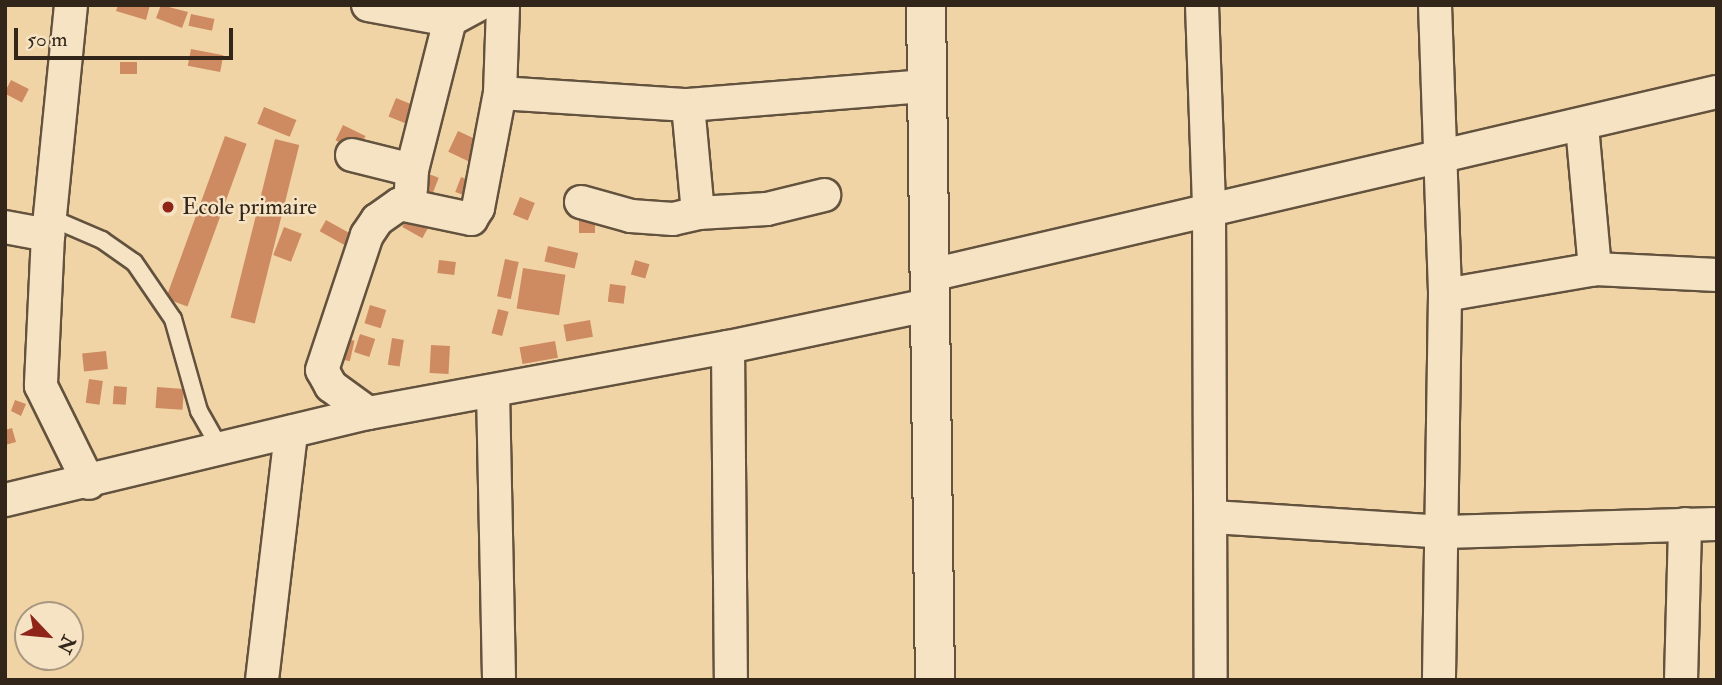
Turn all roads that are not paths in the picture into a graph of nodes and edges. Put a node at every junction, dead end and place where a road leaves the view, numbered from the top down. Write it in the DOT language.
graph roads {
  1 [pos="71,5"];
  2 [pos="368,5"];
  3 [pos="478,5"];
  4 [pos="503,5"];
  5 [pos="926,5"];
  6 [pos="1202,5"];
  7 [pos="1435,5"];
  8 [pos="450,20"];
  9 [pos="926,86"];
  10 [pos="1717,92"];
  11 [pos="500,93"];
  12 [pos="688,105"];
  13 [pos="1582,127"];
  14 [pos="352,155"];
  15 [pos="1437,156"];
  16 [pos="412,170"];
  17 [pos="824,195"];
  18 [pos="581,202"];
  19 [pos="414,204"];
  20 [pos="1209,207"];
  21 [pos="698,213"];
  22 [pos="50,226"];
  23 [pos="5,227"];
  24 [pos="1595,269"];
  25 [pos="1717,275"];
  26 [pos="931,290"];
  27 [pos="1444,295"];
  28 [pos="729,347"];
  29 [pos="493,391"];
  30 [pos="368,413"];
  31 [pos="291,432"];
  32 [pos="220,448"];
  33 [pos="89,483"];
  34 [pos="5,500"];
  35 [pos="1213,517"];
  36 [pos="1685,524"];
  37 [pos="1717,524"];
  38 [pos="1444,532"];
  39 [pos="262,680"];
  40 [pos="499,680"];
  41 [pos="731,680"];
  42 [pos="935,680"];
  43 [pos="1211,680"];
  44 [pos="1439,680"];
  45 [pos="1681,680"];
  1 -- 22 [label="street"];
  2 -- 8 [label="street"];
  3 -- 8 [label="street"];
  4 -- 11 [label="street"];
  5 -- 9 [label="street"];
  6 -- 20 [label="street"];
  7 -- 15 [label="street"];
  8 -- 16 [label="street"];
  9 -- 12 [label="street"];
  9 -- 26 [label="street"];
  10 -- 13 [label="street"];
  11 -- 12 [label="street"];
  11 -- 19 [label="street"];
  12 -- 21 [label="street"];
  13 -- 15 [label="street"];
  13 -- 24 [label="street"];
  14 -- 16 [label="street"];
  15 -- 20 [label="street"];
  15 -- 27 [label="street"];
  16 -- 19 [label="street"];
  17 -- 21 [label="street"];
  18 -- 21 [label="street"];
  19 -- 30 [label="street"];
  20 -- 26 [label="street"];
  20 -- 35 [label="street"];
  22 -- 23 [label="street"];
  22 -- 32 [label="lane"];
  22 -- 33 [label="street"];
  24 -- 25 [label="street"];
  24 -- 27 [label="street"];
  26 -- 28 [label="street"];
  26 -- 42 [label="street"];
  27 -- 38 [label="street"];
  28 -- 29 [label="street"];
  28 -- 41 [label="street"];
  29 -- 30 [label="street"];
  29 -- 40 [label="street"];
  30 -- 31 [label="street"];
  31 -- 32 [label="street"];
  31 -- 39 [label="street"];
  32 -- 33 [label="street"];
  33 -- 34 [label="street"];
  35 -- 38 [label="street"];
  35 -- 43 [label="street"];
  36 -- 37 [label="street"];
  36 -- 38 [label="street"];
  36 -- 45 [label="street"];
  38 -- 44 [label="street"];
}
